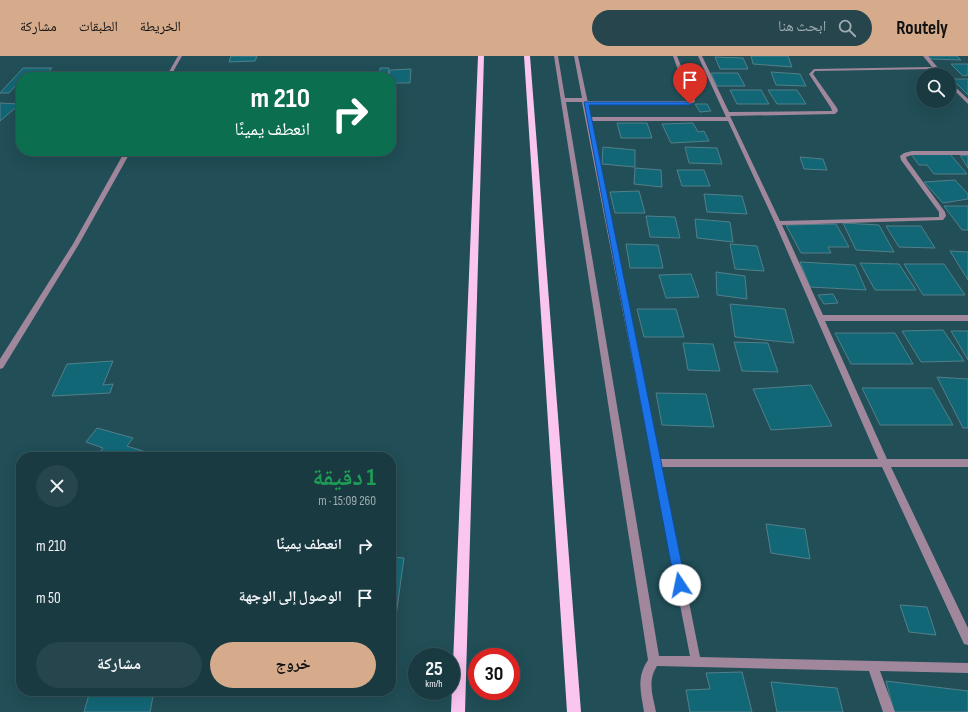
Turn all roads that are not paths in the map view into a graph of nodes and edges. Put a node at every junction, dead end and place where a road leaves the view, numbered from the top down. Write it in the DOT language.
graph roads {
  1 [pos="180,56"];
  2 [pos="481,56"];
  3 [pos="527,56"];
  4 [pos="556,56"];
  5 [pos="576,56"];
  6 [pos="675,56"];
  7 [pos="700,56"];
  8 [pos="925,56"];
  9 [pos="916,68"];
  10 [pos="936,68"];
  11 [pos="171,72"];
  12 [pos="956,89"];
  13 [pos="563,100"];
  14 [pos="585,102"];
  15 [pos="968,102"];
  16 [pos="728,116"];
  17 [pos="589,119"];
  18 [pos="968,153"];
  19 [pos="125,156"];
  20 [pos="778,223"];
  21 [pos="820,318"];
  22 [pos="968,318"];
  23 [pos="0,366"];
  24 [pos="657,463"];
  25 [pos="968,463"];
  26 [pos="885,464"];
  27 [pos="968,640"];
  28 [pos="654,661"];
  29 [pos="696,662"];
  30 [pos="873,666"];
  31 [pos="968,668"];
  32 [pos="458,712"];
  33 [pos="574,712"];
  34 [pos="650,712"];
  35 [pos="889,712"];
  1 -- 11 [label="street"];
  2 -- 32 [label="main road"];
  3 -- 33 [label="main road"];
  4 -- 13 [label="street"];
  5 -- 14 [label="street"];
  6 -- 14 [label="street"];
  7 -- 16 [label="street"];
  8 -- 10 [label="street"];
  9 -- 16 [label="street"];
  12 -- 15 [label="street"];
  13 -- 14 [label="street"];
  13 -- 28 [label="street"];
  14 -- 17 [label="street"];
  16 -- 17 [label="street"];
  16 -- 20 [label="street"];
  17 -- 24 [label="street"];
  18 -- 20 [label="street"];
  19 -- 23 [label="street"];
  20 -- 21 [label="street"];
  21 -- 22 [label="street"];
  21 -- 26 [label="street"];
  24 -- 26 [label="street"];
  24 -- 29 [label="street"];
  25 -- 26 [label="street"];
  26 -- 27 [label="street"];
  28 -- 29 [label="street"];
  28 -- 34 [label="street"];
  29 -- 30 [label="street"];
  30 -- 31 [label="street"];
  30 -- 35 [label="street"];
}
